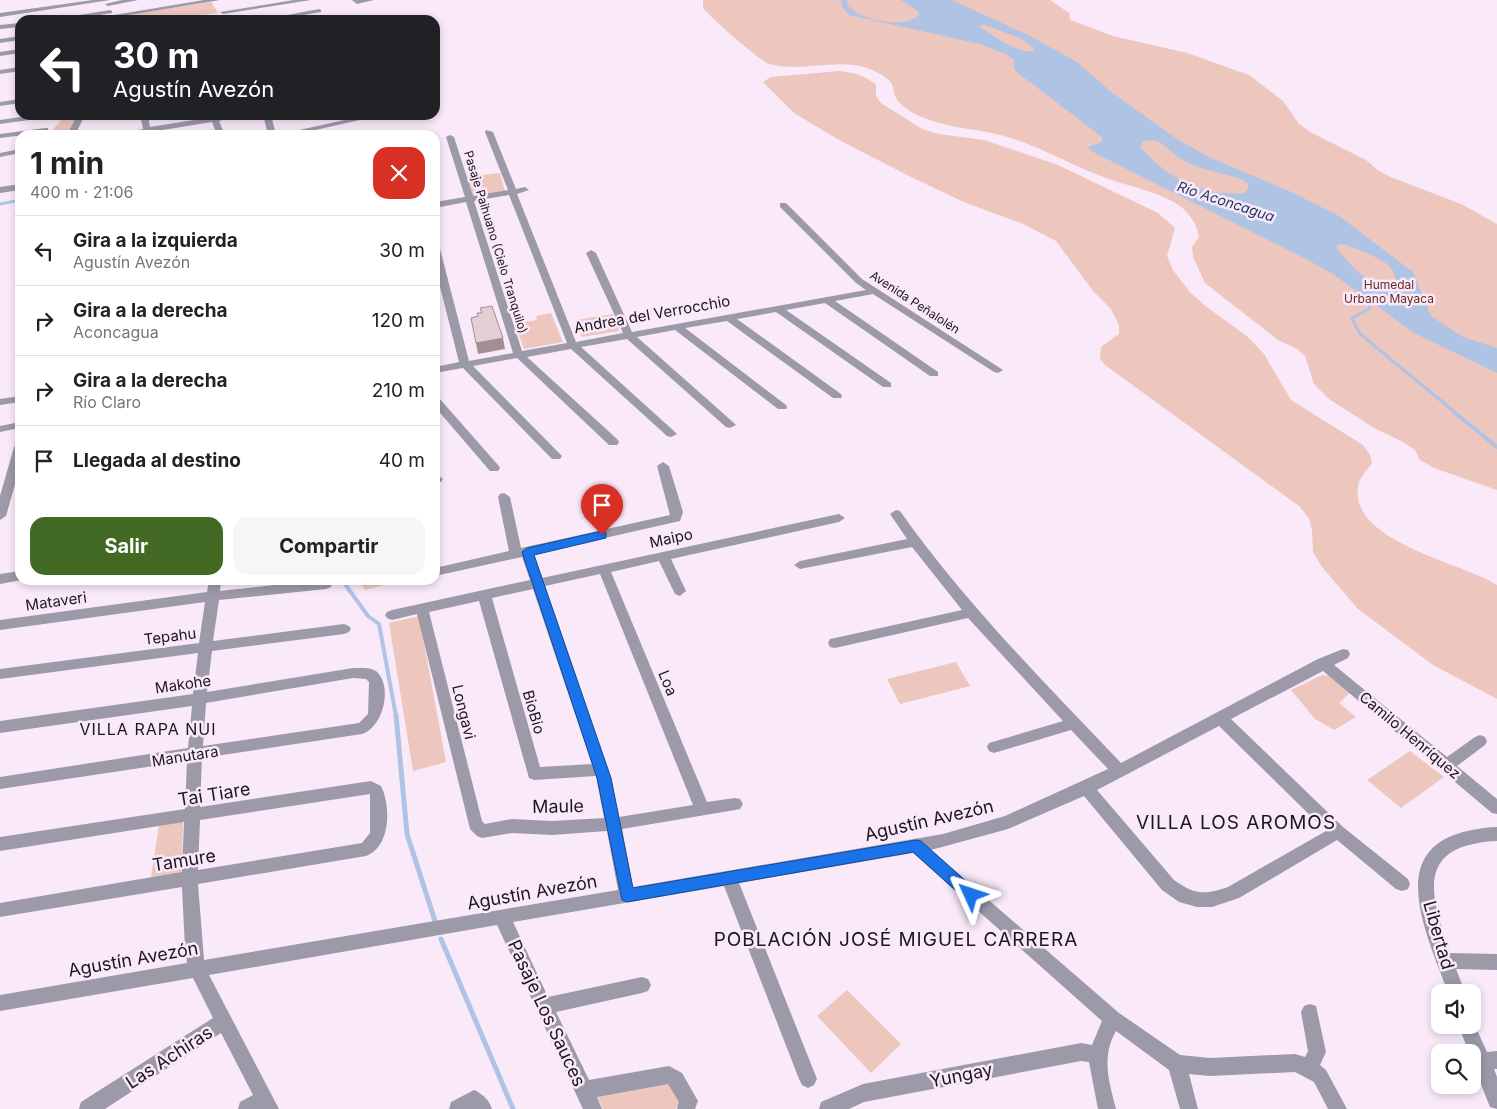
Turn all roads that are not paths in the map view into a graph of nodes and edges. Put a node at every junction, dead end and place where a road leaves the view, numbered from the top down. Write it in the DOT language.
graph roads {
  1 [pos="135,0"];
  2 [pos="217,0"];
  3 [pos="308,0"];
  4 [pos="313,0"];
  5 [pos="371,0"];
  6 [pos="107,1"];
  7 [pos="356,1"];
  8 [pos="223,12"];
  9 [pos="0,14"];
  10 [pos="111,15"];
  11 [pos="118,15"];
  12 [pos="224,15"];
  13 [pos="304,15"];
  14 [pos="15,25"];
  15 [pos="0,27"];
  16 [pos="15,39"];
  17 [pos="0,41"];
  18 [pos="15,52"];
  19 [pos="0,54"];
  20 [pos="15,70"];
  21 [pos="0,72"];
  22 [pos="15,102"];
  23 [pos="0,104"];
  24 [pos="15,120"];
  25 [pos="145,120"];
  26 [pos="188,120"];
  27 [pos="345,120"];
  28 [pos="0,122"];
  29 [pos="147,130"];
  30 [pos="171,130"];
  31 [pos="298,130"];
  32 [pos="489,132"];
  33 [pos="15,134"];
  34 [pos="0,136"];
  35 [pos="450,136"];
  36 [pos="15,152"];
  37 [pos="0,155"];
  38 [pos="15,188"];
  39 [pos="0,190"];
  40 [pos="525,190"];
  41 [pos="512,192"];
  42 [pos="469,199"];
  43 [pos="440,204"];
  44 [pos="783,205"];
  45 [pos="591,253"];
  46 [pos="440,267"];
  47 [pos="875,291"];
  48 [pos="827,300"];
  49 [pos="778,309"];
  50 [pos="730,318"];
  51 [pos="677,327"];
  52 [pos="629,335"];
  53 [pos="572,344"];
  54 [pos="518,354"];
  55 [pos="465,364"];
  56 [pos="440,369"];
  57 [pos="998,370"];
  58 [pos="934,374"];
  59 [pos="887,385"];
  60 [pos="837,396"];
  61 [pos="15,400"];
  62 [pos="0,402"];
  63 [pos="440,406"];
  64 [pos="782,407"];
  65 [pos="730,425"];
  66 [pos="15,426"];
  67 [pos="0,429"];
  68 [pos="671,434"];
  69 [pos="613,442"];
  70 [pos="556,456"];
  71 [pos="15,464"];
  72 [pos="663,466"];
  73 [pos="494,468"];
  74 [pos="504,497"];
  75 [pos="896,514"];
  76 [pos="0,516"];
  77 [pos="839,518"];
  78 [pos="914,542"];
  79 [pos="522,553"];
  80 [pos="663,556"];
  81 [pos="800,565"];
  82 [pos="604,569"];
  83 [pos="440,571"];
  84 [pos="15,577"];
  85 [pos="0,579"];
  86 [pos="536,584"];
  87 [pos="215,585"];
  88 [pos="317,585"];
  89 [pos="680,591"];
  90 [pos="484,594"];
  91 [pos="214,596"];
  92 [pos="422,608"];
  93 [pos="970,613"];
  94 [pos="392,615"];
  95 [pos="0,625"];
  96 [pos="344,629"];
  97 [pos="835,644"];
  98 [pos="205,648"];
  99 [pos="1343,654"];
  100 [pos="1323,663"];
  101 [pos="0,674"];
  102 [pos="199,699"];
  103 [pos="1220,717"];
  104 [pos="1074,723"];
  105 [pos="369,725"];
  106 [pos="0,727"];
  107 [pos="1480,741"];
  108 [pos="994,747"];
  109 [pos="195,755"];
  110 [pos="1446,766"];
  111 [pos="601,769"];
  112 [pos="1118,770"];
  113 [pos="0,783"];
  114 [pos="1086,788"];
  115 [pos="735,804"];
  116 [pos="1497,808"];
  117 [pos="702,810"];
  118 [pos="192,816"];
  119 [pos="475,824"];
  120 [pos="614,824"];
  121 [pos="1338,832"];
  122 [pos="1497,834"];
  123 [pos="0,844"];
  124 [pos="373,846"];
  125 [pos="916,846"];
  126 [pos="729,877"];
  127 [pos="190,879"];
  128 [pos="1402,884"];
  129 [pos="627,896"];
  130 [pos="0,910"];
  131 [pos="502,918"];
  132 [pos="1445,962"];
  133 [pos="1497,962"];
  134 [pos="197,969"];
  135 [pos="642,984"];
  136 [pos="1453,984"];
  137 [pos="0,1003"];
  138 [pos="544,1006"];
  139 [pos="1310,1012"];
  140 [pos="1113,1019"];
  141 [pos="224,1021"];
  142 [pos="1473,1034"];
  143 [pos="1096,1054"];
  144 [pos="1489,1060"];
  145 [pos="1177,1064"];
  146 [pos="1309,1068"];
  147 [pos="808,1079"];
  148 [pos="583,1090"];
  149 [pos="1497,1100"];
  150 [pos="267,1103"];
  151 [pos="478,1104"];
  152 [pos="88,1109"];
  153 [pos="248,1109"];
  154 [pos="458,1109"];
  155 [pos="593,1109"];
  156 [pos="686,1109"];
  157 [pos="828,1109"];
  158 [pos="1107,1109"];
  159 [pos="1189,1109"];
  160 [pos="1338,1109"];
  1 -- 6 [label="street"];
  2 -- 8 [label="street"];
  2 -- 11 [label="street"];
  3 -- 8 [label="street"];
  4 -- 13 [label="street"];
  5 -- 7 [label="street"];
  6 -- 9 [label="street"];
  6 -- 10 [label="street"];
  8 -- 12 [label="street"];
  14 -- 15 [label="street"];
  16 -- 17 [label="street"];
  18 -- 19 [label="street"];
  20 -- 21 [label="street"];
  22 -- 23 [label="street"];
  24 -- 28 [label="street"];
  25 -- 29 [label="street"];
  26 -- 30 [label="street"];
  27 -- 31 [label="street"];
  32 -- 41 [label="street"];
  33 -- 34 [label="street"];
  35 -- 42 [label="street, Pasaje Paihuano (Cielo Tranquilo)"];
  36 -- 37 [label="street"];
  38 -- 39 [label="street"];
  40 -- 41 [label="street"];
  41 -- 42 [label="street"];
  41 -- 53 [label="street"];
  42 -- 43 [label="street"];
  42 -- 54 [label="street, Pasaje Paihuano (Cielo Tranquilo)"];
  44 -- 47 [label="street, Avenida Peñalolén"];
  45 -- 52 [label="street"];
  46 -- 55 [label="street"];
  47 -- 48 [label="street, Andrea del Verrocchio"];
  47 -- 57 [label="street, Avenida Peñalolén"];
  48 -- 49 [label="street, Andrea del Verrocchio"];
  48 -- 58 [label="street"];
  49 -- 50 [label="street, Andrea del Verrocchio"];
  49 -- 59 [label="street"];
  50 -- 51 [label="street, Andrea del Verrocchio"];
  50 -- 60 [label="street"];
  51 -- 52 [label="street, Andrea del Verrocchio"];
  51 -- 64 [label="street"];
  52 -- 53 [label="street, Andrea del Verrocchio"];
  52 -- 65 [label="street"];
  53 -- 54 [label="street, Andrea del Verrocchio"];
  53 -- 68 [label="street"];
  54 -- 55 [label="street, Andrea del Verrocchio"];
  54 -- 69 [label="street"];
  55 -- 56 [label="street, Andrea del Verrocchio"];
  55 -- 70 [label="street"];
  61 -- 62 [label="street"];
  63 -- 73 [label="street"];
  66 -- 67 [label="street"];
  71 -- 76 [label="street"];
  72 -- 79 [label="street"];
  74 -- 79 [label="street"];
  75 -- 78 [label="street"];
  77 -- 80 [label="street, Maipo"];
  78 -- 81 [label="street"];
  78 -- 93 [label="street"];
  79 -- 83 [label="street"];
  79 -- 86 [label="street"];
  80 -- 82 [label="street, Maipo"];
  80 -- 89 [label="street"];
  82 -- 86 [label="street, Maipo"];
  82 -- 117 [label="street, Loa"];
  84 -- 85 [label="street"];
  86 -- 90 [label="street, Maipo"];
  86 -- 111 [label="street"];
  87 -- 91 [label="street"];
  88 -- 91 [label="street, Mataveri"];
  90 -- 92 [label="street, Maipo"];
  90 -- 111 [label="street, BioBio"];
  91 -- 95 [label="street, Mataveri"];
  91 -- 98 [label="street"];
  92 -- 94 [label="street, Maipo"];
  92 -- 119 [label="street, Longavi"];
  93 -- 97 [label="street"];
  93 -- 104 [label="street"];
  96 -- 98 [label="street, Tepahu"];
  98 -- 101 [label="street, Tepahu"];
  98 -- 102 [label="street"];
  99 -- 100 [label="street, Agustín Avezón"];
  100 -- 103 [label="street, Agustín Avezón"];
  100 -- 110 [label="street, Camilo Henríquez"];
  102 -- 105 [label="street, Makohe"];
  102 -- 106 [label="street, Makohe"];
  102 -- 109 [label="street"];
  103 -- 112 [label="street, Agustín Avezón"];
  103 -- 121 [label="street"];
  104 -- 108 [label="street"];
  104 -- 112 [label="street"];
  105 -- 109 [label="street, Manutara"];
  107 -- 110 [label="street"];
  109 -- 113 [label="street, Manutara"];
  109 -- 118 [label="street"];
  110 -- 116 [label="street, Camilo Henríquez"];
  111 -- 120 [label="street"];
  112 -- 114 [label="street, Agustín Avezón"];
  114 -- 121 [label="street"];
  114 -- 125 [label="street, Agustín Avezón"];
  115 -- 117 [label="street, Maule"];
  117 -- 120 [label="street, Maule"];
  118 -- 123 [label="street, Tai Tiare"];
  118 -- 124 [label="street, Tai Tiare"];
  118 -- 127 [label="street"];
  119 -- 120 [label="street, Maule"];
  120 -- 129 [label="street"];
  121 -- 128 [label="street"];
  122 -- 132 [label="street, Libertad"];
  124 -- 127 [label="street, Tamure"];
  125 -- 126 [label="street, Agustín Avezón"];
  125 -- 140 [label="street"];
  126 -- 129 [label="street, Agustín Avezón"];
  126 -- 147 [label="street"];
  127 -- 130 [label="street, Tamure"];
  127 -- 134 [label="street"];
  129 -- 131 [label="street, Agustín Avezón"];
  131 -- 134 [label="street, Agustín Avezón"];
  131 -- 138 [label="street, Pasaje Los Sauces"];
  132 -- 133 [label="street"];
  132 -- 136 [label="street, Libertad"];
  134 -- 137 [label="street, Agustín Avezón"];
  134 -- 141 [label="street"];
  135 -- 138 [label="street"];
  138 -- 148 [label="street, Pasaje Los Sauces"];
  139 -- 146 [label="street"];
  140 -- 143 [label="street"];
  140 -- 145 [label="street"];
  141 -- 150 [label="street"];
  141 -- 152 [label="street, Las Achiras"];
  142 -- 144 [label="street"];
  143 -- 157 [label="street, Yungay"];
  143 -- 158 [label="street"];
  144 -- 149 [label="street"];
  145 -- 146 [label="street"];
  145 -- 159 [label="street"];
  146 -- 160 [label="street"];
  148 -- 155 [label="street, Pasaje Los Sauces"];
  148 -- 156 [label="street"];
  150 -- 153 [label="street"];
  151 -- 154 [label="street"];
}
